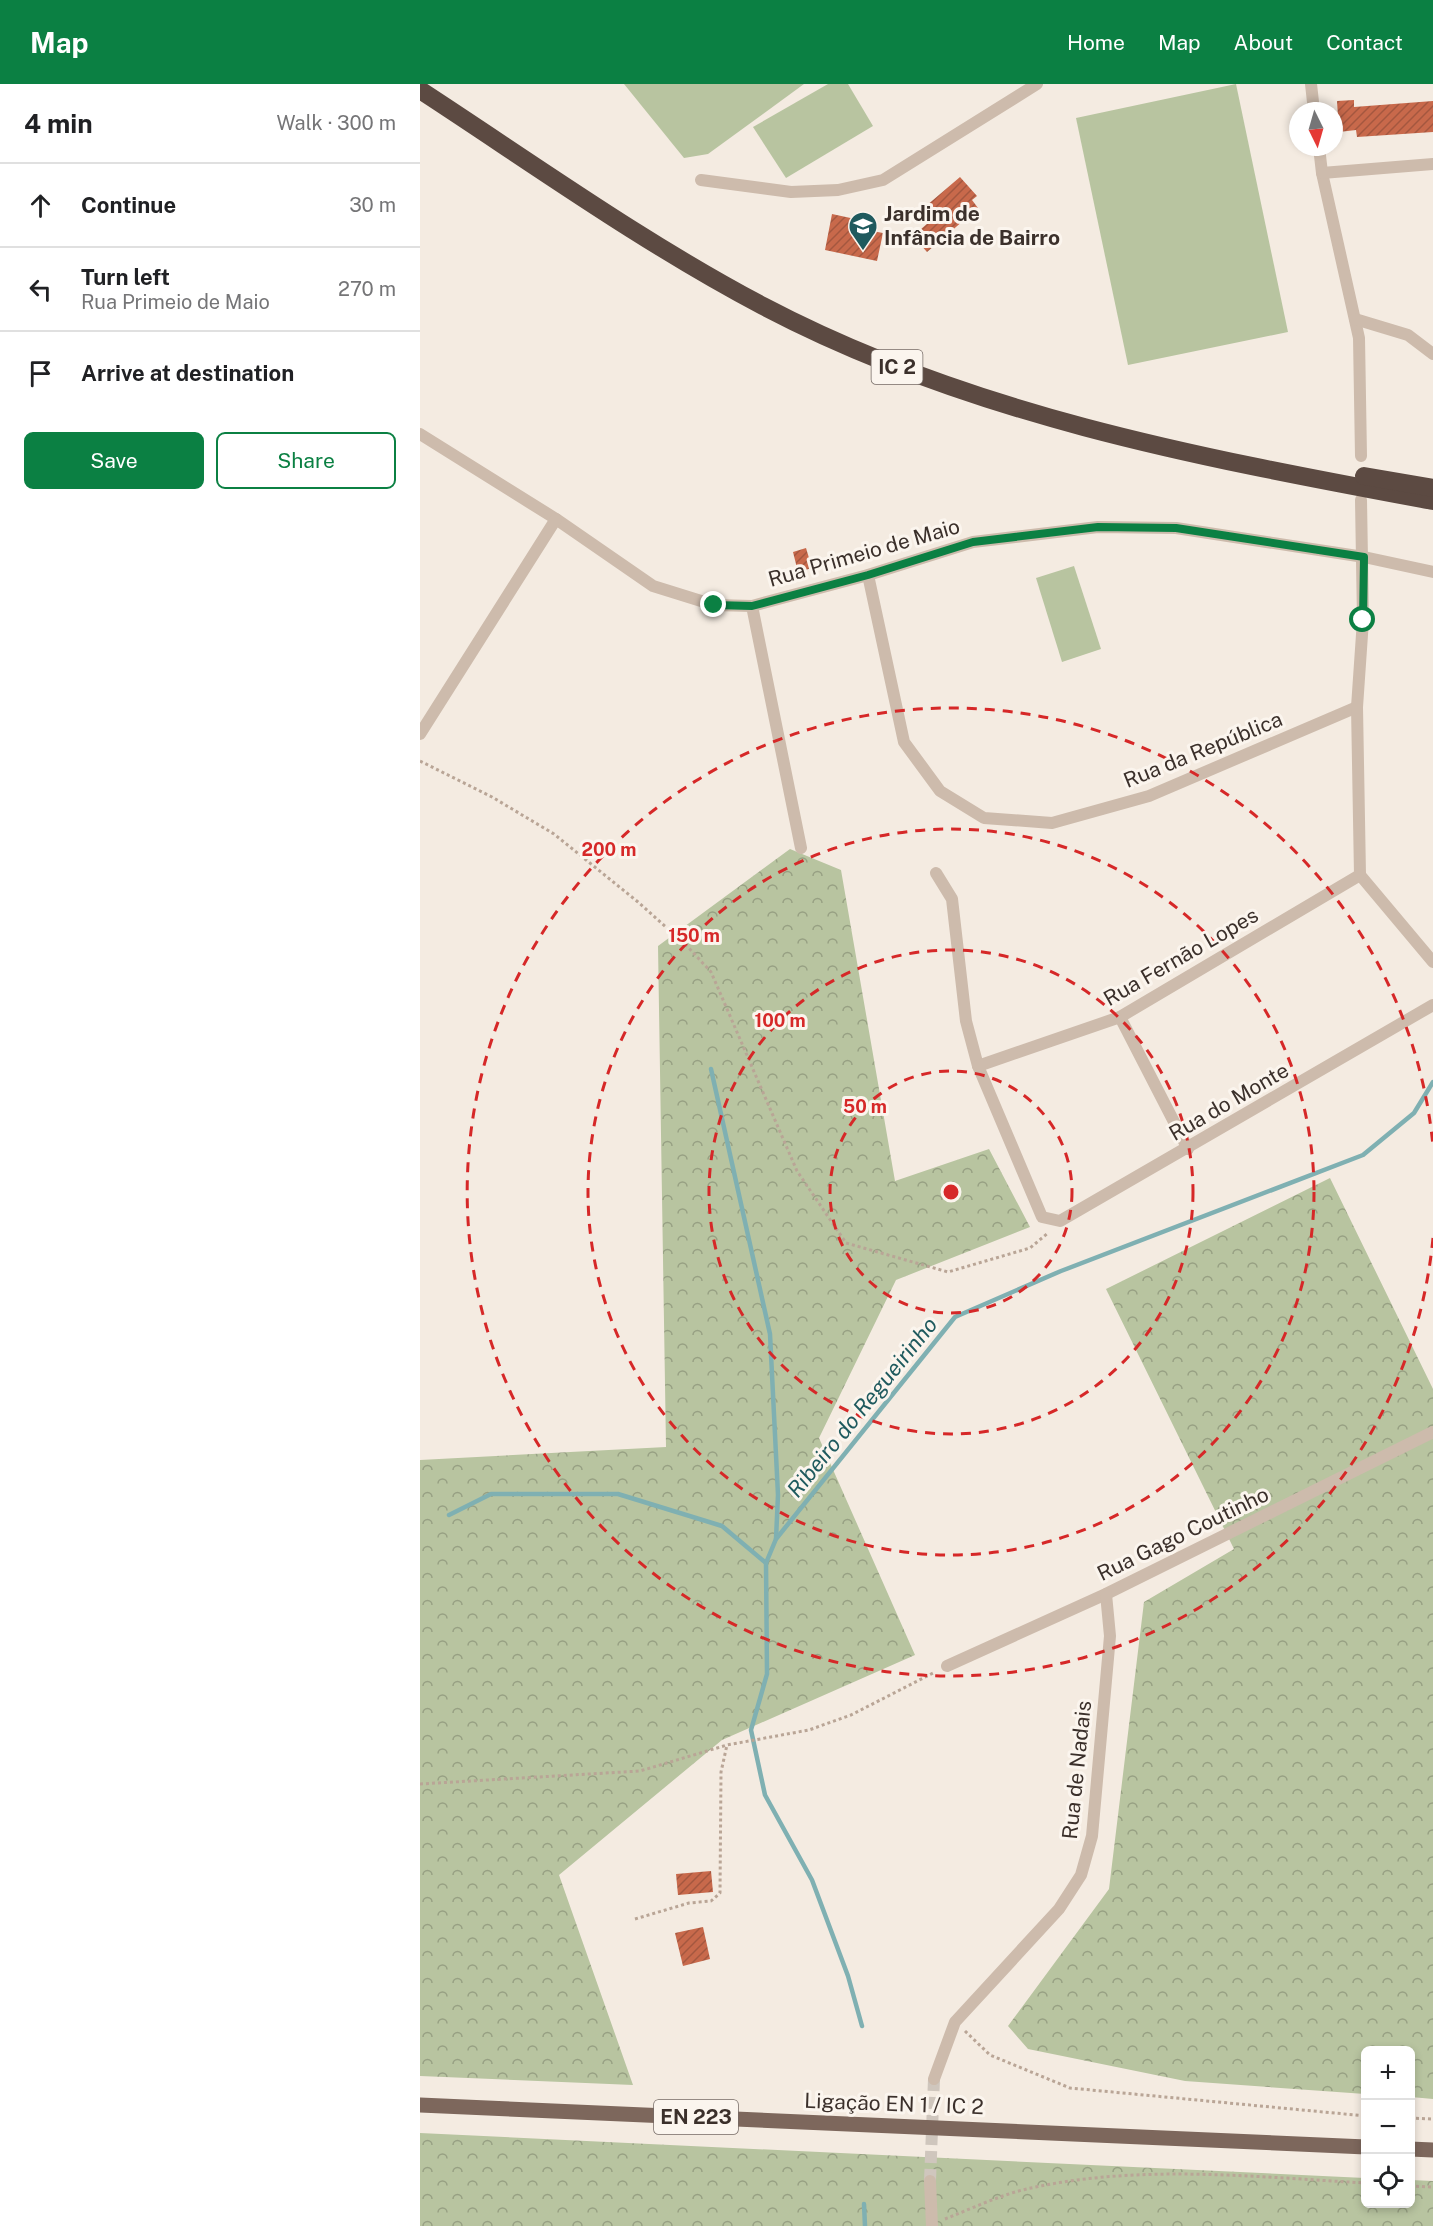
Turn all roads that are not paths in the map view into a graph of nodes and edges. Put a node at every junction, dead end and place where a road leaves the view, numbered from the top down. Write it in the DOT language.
graph roads {
  1 [pos="433,84"];
  2 [pos="1036,84"];
  3 [pos="1311,84"];
  4 [pos="420,90"];
  5 [pos="1313,102"];
  6 [pos="1320,156"];
  7 [pos="1433,164"];
  8 [pos="1322,173"];
  9 [pos="701,180"];
  10 [pos="1355,319"];
  11 [pos="1433,354"];
  12 [pos="420,434"];
  13 [pos="1361,456"];
  14 [pos="1433,488"];
  15 [pos="1361,500"];
  16 [pos="1433,501"];
  17 [pos="556,519"];
  18 [pos="1364,557"];
  19 [pos="1433,572"];
  20 [pos="868,575"];
  21 [pos="752,606"];
  22 [pos="1357,707"];
  23 [pos="420,734"];
  24 [pos="801,848"];
  25 [pos="936,873"];
  26 [pos="1360,875"];
  27 [pos="1433,962"];
  28 [pos="1433,1005"];
  29 [pos="1120,1017"];
  30 [pos="978,1066"];
  31 [pos="1188,1149"];
  32 [pos="1433,1432"];
  33 [pos="1106,1594"];
  34 [pos="947,1666"];
  35 [pos="934,2079"];
  36 [pos="420,2105"];
  37 [pos="1361,2147"];
  38 [pos="1415,2149"];
  39 [pos="1433,2150"];
  40 [pos="930,2181"];
  41 [pos="932,2226"];
  1 -- 14 [label="highway, IC 2"];
  2 -- 9 [label="street"];
  3 -- 5 [label="street"];
  4 -- 16 [label="highway, IC 2"];
  6 -- 8 [label="street"];
  7 -- 8 [label="street"];
  8 -- 10 [label="street"];
  10 -- 11 [label="street"];
  10 -- 13 [label="street"];
  12 -- 17 [label="street, Rua Primeio de Maio"];
  15 -- 18 [label="street"];
  17 -- 21 [label="street, Rua Primeio de Maio"];
  17 -- 23 [label="street"];
  18 -- 19 [label="street, Rua Primeio de Maio"];
  18 -- 20 [label="street, Rua Primeio de Maio"];
  18 -- 22 [label="street"];
  20 -- 21 [label="street, Rua Primeio de Maio"];
  20 -- 22 [label="street, Rua da República"];
  21 -- 24 [label="street"];
  22 -- 26 [label="street"];
  25 -- 30 [label="street"];
  26 -- 27 [label="street"];
  26 -- 29 [label="street, Rua Fernão Lopes"];
  28 -- 31 [label="street, Rua do Monte"];
  29 -- 30 [label="street, Rua Fernão Lopes"];
  29 -- 31 [label="street"];
  30 -- 31 [label="street, Rua do Monte"];
  32 -- 33 [label="street, Rua Gago Coutinho"];
  33 -- 34 [label="street, Rua Gago Coutinho"];
  33 -- 35 [label="street, Rua de Nadais"];
  36 -- 37 [label="main road, Ligação EN 1 / IC 2 / EN 223"];
  38 -- 39 [label="main road"];
  40 -- 41 [label="street"];
}
